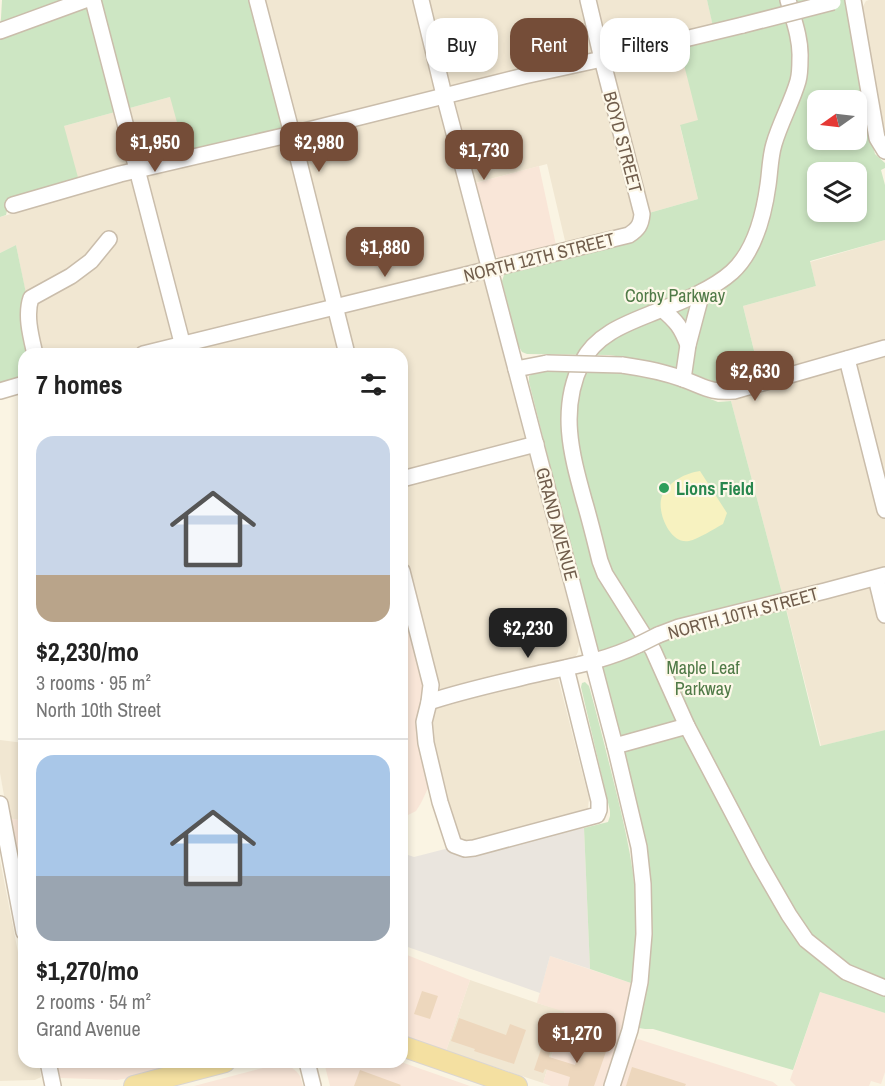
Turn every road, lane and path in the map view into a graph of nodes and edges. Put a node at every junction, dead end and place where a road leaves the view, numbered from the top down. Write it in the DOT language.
graph roads {
  1 [pos="85,0"];
  2 [pos="93,0"];
  3 [pos="257,0"];
  4 [pos="421,0"];
  5 [pos="588,0"];
  6 [pos="788,0"];
  7 [pos="853,0"];
  8 [pos="838,1"];
  9 [pos="0,31"];
  10 [pos="690,38"];
  11 [pos="600,51"];
  12 [pos="600,59"];
  13 [pos="605,72"];
  14 [pos="444,95"];
  15 [pos="292,134"];
  16 [pos="885,151"];
  17 [pos="137,170"];
  18 [pos="13,205"];
  19 [pos="642,214"];
  20 [pos="109,239"];
  21 [pos="490,269"];
  22 [pos="702,292"];
  23 [pos="334,307"];
  24 [pos="662,309"];
  25 [pos="688,345"];
  26 [pos="34,348"];
  27 [pos="184,348"];
  28 [pos="188,348"];
  29 [pos="345,348"];
  30 [pos="885,348"];
  31 [pos="847,359"];
  32 [pos="516,369"];
  33 [pos="683,379"];
  34 [pos="18,386"];
  35 [pos="0,391"];
  36 [pos="536,444"];
  37 [pos="408,477"];
  38 [pos="885,510"];
  39 [pos="880,576"];
  40 [pos="408,595"];
  41 [pos="885,615"];
  42 [pos="593,661"];
  43 [pos="566,668"];
  44 [pos="429,702"];
  45 [pos="687,726"];
  46 [pos="615,746"];
  47 [pos="0,804"];
  48 [pos="18,901"];
  49 [pos="885,988"];
  50 [pos="408,1048"];
  51 [pos="49,1068"];
  52 [pos="202,1068"];
  53 [pos="308,1068"];
  54 [pos="53,1086"];
  55 [pos="134,1086"];
  56 [pos="313,1086"];
  57 [pos="517,1086"];
  58 [pos="612,1086"];
  1 -- 9 [label="street"];
  2 -- 17 [label="street"];
  3 -- 15 [label="street"];
  4 -- 14 [label="street, GRAND AVENUE"];
  5 -- 11 [label="street, BOYD STREET"];
  6 -- 22 [label="street"];
  7 -- 16 [label="street"];
  8 -- 10 [label="street, bridge"];
  12 -- 14 [label="street"];
  13 -- 19 [label="street, BOYD STREET"];
  14 -- 15 [label="street"];
  14 -- 21 [label="street, GRAND AVENUE"];
  15 -- 17 [label="street"];
  15 -- 23 [label="street"];
  17 -- 18 [label="street"];
  17 -- 27 [label="street"];
  19 -- 21 [label="street, NORTH 12TH STREET"];
  20 -- 26 [label="street"];
  21 -- 23 [label="street, NORTH 12TH STREET"];
  21 -- 32 [label="street, GRAND AVENUE"];
  22 -- 24 [label="street"];
  22 -- 25 [label="street"];
  23 -- 28 [label="street, NORTH 12TH STREET"];
  23 -- 29 [label="street"];
  24 -- 25 [label="street"];
  24 -- 45 [label="street"];
  25 -- 33 [label="street"];
  30 -- 31 [label="street"];
  31 -- 33 [label="street"];
  31 -- 38 [label="street"];
  32 -- 33 [label="street, bridge"];
  32 -- 36 [label="street, GRAND AVENUE"];
  34 -- 35 [label="street"];
  36 -- 37 [label="street"];
  36 -- 42 [label="street, GRAND AVENUE"];
  39 -- 41 [label="street"];
  39 -- 42 [label="street, NORTH 10TH STREET, bridge"];
  40 -- 44 [label="street"];
  42 -- 43 [label="street, NORTH 10TH STREET"];
  42 -- 46 [label="street, GRAND AVENUE"];
  43 -- 44 [label="street, NORTH 10TH STREET"];
  43 -- 44 [label="street"];
  45 -- 46 [label="street"];
  45 -- 49 [label="street"];
  46 -- 58 [label="street, GRAND AVENUE"];
  47 -- 48 [label="street"];
  50 -- 57 [label="main road"];
  51 -- 54 [label="street"];
  52 -- 55 [label="main road"];
  53 -- 56 [label="street"];
}
